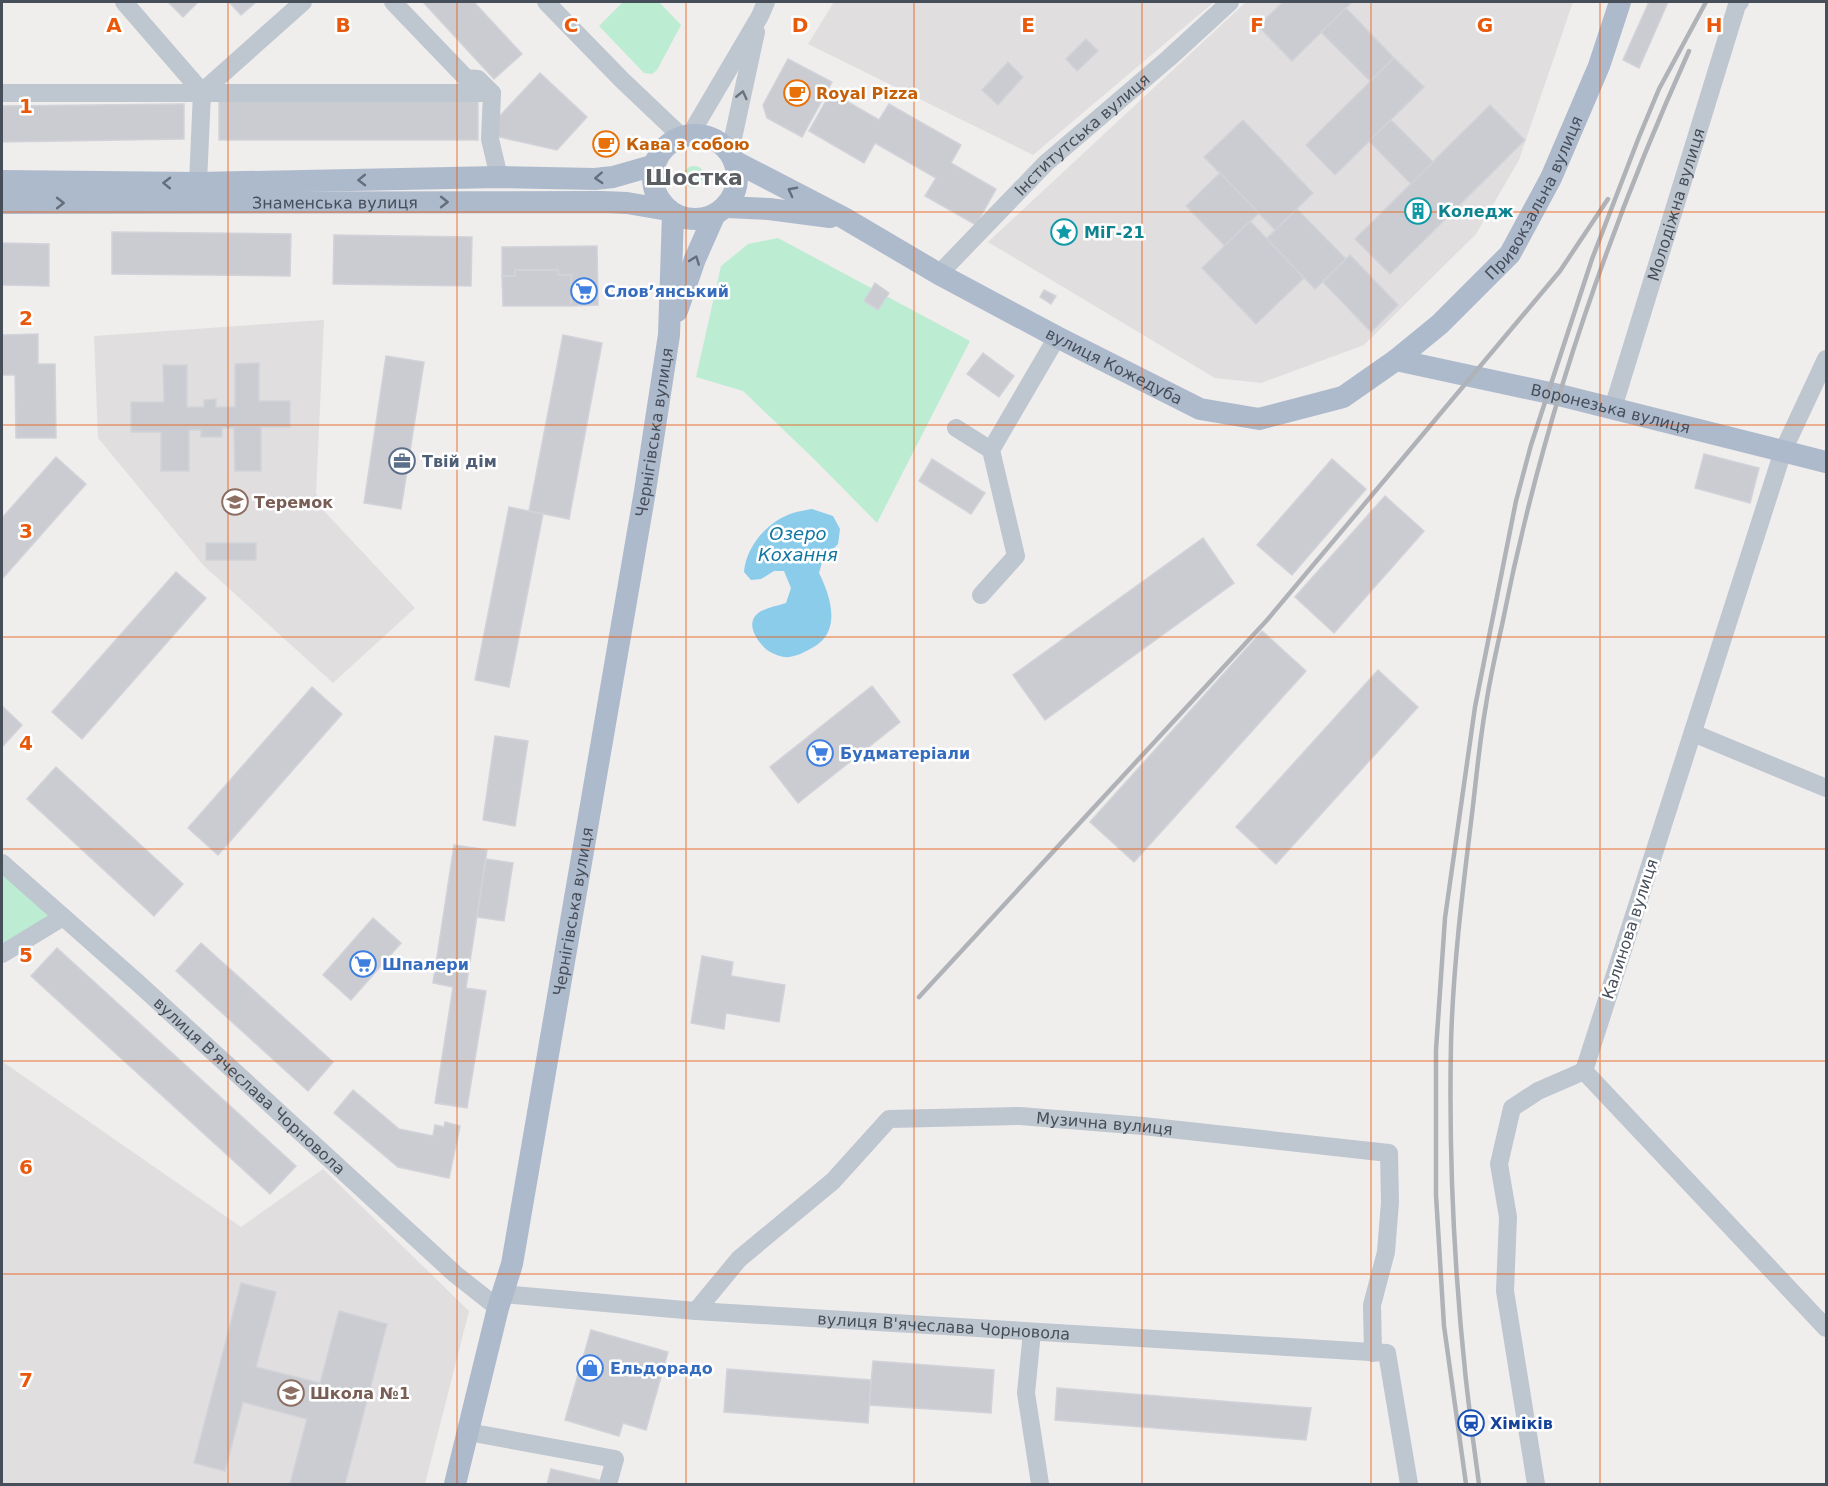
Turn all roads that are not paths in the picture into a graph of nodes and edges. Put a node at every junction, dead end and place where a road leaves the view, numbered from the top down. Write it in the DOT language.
graph roads {
  1 [pos="124,2"];
  2 [pos="303,2"];
  3 [pos="393,2"];
  4 [pos="546,2"];
  5 [pos="1230,2"];
  6 [pos="1620,2"];
  7 [pos="1740,2"];
  8 [pos="763,9"];
  9 [pos="202,92"];
  10 [pos="2,93"];
  11 [pos="492,93"];
  12 [pos="686,136"];
  13 [pos="732,156"];
  14 [pos="655,165"];
  15 [pos="499,177"];
  16 [pos="2,181"];
  17 [pos="198,183"];
  18 [pos="2,203"];
  19 [pos="720,211"];
  20 [pos="671,212"];
  21 [pos="844,218"];
  22 [pos="939,274"];
  23 [pos="669,335"];
  24 [pos="1057,338"];
  25 [pos="1827,359"];
  26 [pos="1396,360"];
  27 [pos="1613,408"];
  28 [pos="956,428"];
  29 [pos="991,450"];
  30 [pos="1783,451"];
  31 [pos="1827,462"];
  32 [pos="981,595"];
  33 [pos="1693,733"];
  34 [pos="1827,788"];
  35 [pos="2,863"];
  36 [pos="63,917"];
  37 [pos="2,954"];
  38 [pos="1584,1071"];
  39 [pos="500,1301"];
  40 [pos="696,1311"];
  41 [pos="1827,1328"];
  42 [pos="1032,1332"];
  43 [pos="1380,1353"];
  44 [pos="468,1432"];
  45 [pos="454,1485"];
  46 [pos="608,1485"];
  47 [pos="1040,1485"];
  48 [pos="1408,1485"];
  49 [pos="1536,1485"];
  1 -- 9 [label="street"];
  2 -- 9 [label="street"];
  3 -- 11 [label="street"];
  4 -- 12 [label="street"];
  5 -- 22 [label="street, Інститутська вулиця"];
  6 -- 26 [label="main road, Привокзальна вулиця"];
  7 -- 27 [label="street, Молодіжна вулиця"];
  8 -- 12 [label="street"];
  13 -- 8 [label="street, one-way"];
  9 -- 10 [label="street"];
  9 -- 11 [label="street"];
  9 -- 17 [label="street"];
  11 -- 15 [label="street"];
  12 -- 13 [label="main road"];
  12 -- 14 [label="main road"];
  13 -- 19 [label="main road"];
  21 -- 13 [label="main road, вулиця Кожедуба, one-way"];
  14 -- 15 [label="main road, Знаменська вулиця, one-way"];
  14 -- 20 [label="main road"];
  15 -- 17 [label="main road, Знаменська вулиця, one-way"];
  17 -- 16 [label="main road, Знаменська вулиця, one-way"];
  18 -- 20 [label="main road, Знаменська вулиця, one-way"];
  19 -- 20 [label="main road"];
  19 -- 21 [label="main road, вулиця Кожедуба"];
  23 -- 19 [label="main road, Чернігівська вулиця, one-way"];
  20 -- 23 [label="main road, Чернігівська вулиця"];
  21 -- 22 [label="main road, вулиця Кожедуба"];
  22 -- 24 [label="main road, вулиця Кожедуба"];
  23 -- 39 [label="main road, Чернігівська вулиця"];
  24 -- 26 [label="main road, вулиця Кожедуба"];
  24 -- 29 [label="street"];
  25 -- 30 [label="street, Калинова вулиця"];
  26 -- 27 [label="main road, Воронезька вулиця"];
  27 -- 30 [label="main road, Воронезька вулиця"];
  28 -- 29 [label="street"];
  29 -- 32 [label="street"];
  30 -- 31 [label="main road, Воронезька вулиця"];
  30 -- 33 [label="street, Калинова вулиця"];
  33 -- 34 [label="street"];
  33 -- 38 [label="street, Калинова вулиця"];
  35 -- 36 [label="street, вулиця В'ячеслава Чорновола"];
  36 -- 37 [label="street"];
  36 -- 39 [label="street, вулиця В'ячеслава Чорновола"];
  38 -- 41 [label="street"];
  38 -- 49 [label="street"];
  39 -- 40 [label="street, вулиця В'ячеслава Чорновола"];
  39 -- 44 [label="main road, Чернігівська вулиця"];
  40 -- 42 [label="street, вулиця В'ячеслава Чорновола"];
  40 -- 43 [label="street, Музична вулиця"];
  42 -- 43 [label="street, вулиця В'ячеслава Чорновола"];
  42 -- 47 [label="street"];
  43 -- 48 [label="street"];
  44 -- 45 [label="main road, Чернігівська вулиця"];
  44 -- 46 [label="street"];
}
